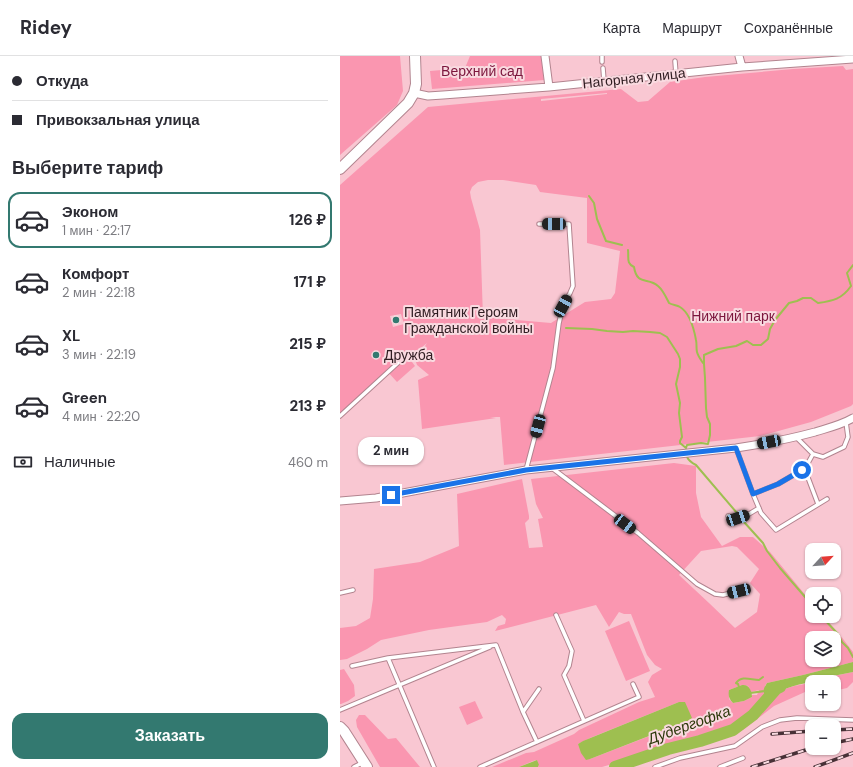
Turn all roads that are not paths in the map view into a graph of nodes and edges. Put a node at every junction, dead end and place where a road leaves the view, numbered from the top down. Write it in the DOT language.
graph roads {
  1 [pos="415,56"];
  2 [pos="545,56"];
  3 [pos="602,56"];
  4 [pos="739,56"];
  5 [pos="851,58"];
  6 [pos="798,60"];
  7 [pos="675,61"];
  8 [pos="602,62"];
  9 [pos="742,67"];
  10 [pos="603,68"];
  11 [pos="676,74"];
  12 [pos="604,81"];
  13 [pos="549,87"];
  14 [pos="414,93"];
  15 [pos="340,169"];
  16 [pos="539,224"];
  17 [pos="400,361"];
  18 [pos="340,416"];
  19 [pos="850,420"];
  20 [pos="796,437"];
  21 [pos="736,448"];
  22 [pos="813,454"];
  23 [pos="551,467"];
  24 [pos="526,470"];
  25 [pos="802,470"];
  26 [pos="753,494"];
  27 [pos="828,498"];
  28 [pos="340,501"];
  29 [pos="818,504"];
  30 [pos="759,508"];
  31 [pos="728,516"];
  32 [pos="353,590"];
  33 [pos="739,591"];
  34 [pos="340,593"];
  35 [pos="556,616"];
  36 [pos="496,645"];
  37 [pos="388,658"];
  38 [pos="352,666"];
  39 [pos="633,684"];
  40 [pos="399,685"];
  41 [pos="539,689"];
  42 [pos="340,710"];
  43 [pos="523,712"];
  44 [pos="584,720"];
  45 [pos="853,720"];
  46 [pos="340,727"];
  47 [pos="537,742"];
  48 [pos="743,758"];
  49 [pos="365,764"];
  50 [pos="354,767"];
  51 [pos="434,767"];
  52 [pos="480,767"];
  53 [pos="655,767"];
  54 [pos="720,767"];
  1 -- 14 [label="main road"];
  2 -- 13 [label="street"];
  3 -- 8 [label="lane"];
  4 -- 9 [label="street"];
  5 -- 6 [label="street, Нагорная улица"];
  6 -- 9 [label="street, Нагорная улица"];
  7 -- 11 [label="lane"];
  9 -- 11 [label="street, Нагорная улица"];
  10 -- 12 [label="lane"];
  11 -- 12 [label="street, Нагорная улица"];
  12 -- 13 [label="street, Нагорная улица"];
  13 -- 14 [label="street, Нагорная улица"];
  14 -- 15 [label="main road"];
  16 -- 24 [label="lane"];
  17 -- 18 [label="lane"];
  19 -- 20 [label="street"];
  19 -- 22 [label="lane"];
  20 -- 21 [label="street"];
  20 -- 22 [label="lane"];
  21 -- 23 [label="street"];
  21 -- 26 [label="lane"];
  22 -- 25 [label="lane"];
  23 -- 24 [label="street"];
  23 -- 33 [label="lane"];
  24 -- 28 [label="street"];
  25 -- 26 [label="lane"];
  25 -- 29 [label="lane"];
  26 -- 30 [label="lane"];
  27 -- 29 [label="lane"];
  29 -- 30 [label="lane"];
  30 -- 31 [label="lane"];
  32 -- 34 [label="lane"];
  35 -- 44 [label="lane"];
  36 -- 37 [label="lane"];
  36 -- 40 [label="lane"];
  36 -- 43 [label="lane"];
  37 -- 38 [label="lane"];
  37 -- 40 [label="lane"];
  39 -- 44 [label="lane"];
  40 -- 42 [label="lane"];
  40 -- 51 [label="lane"];
  41 -- 43 [label="lane"];
  43 -- 47 [label="lane"];
  44 -- 47 [label="lane"];
  45 -- 53 [label="lane"];
  46 -- 49 [label="main road"];
  47 -- 52 [label="lane"];
  48 -- 54 [label="lane"];
  49 -- 50 [label="lane"];
}
